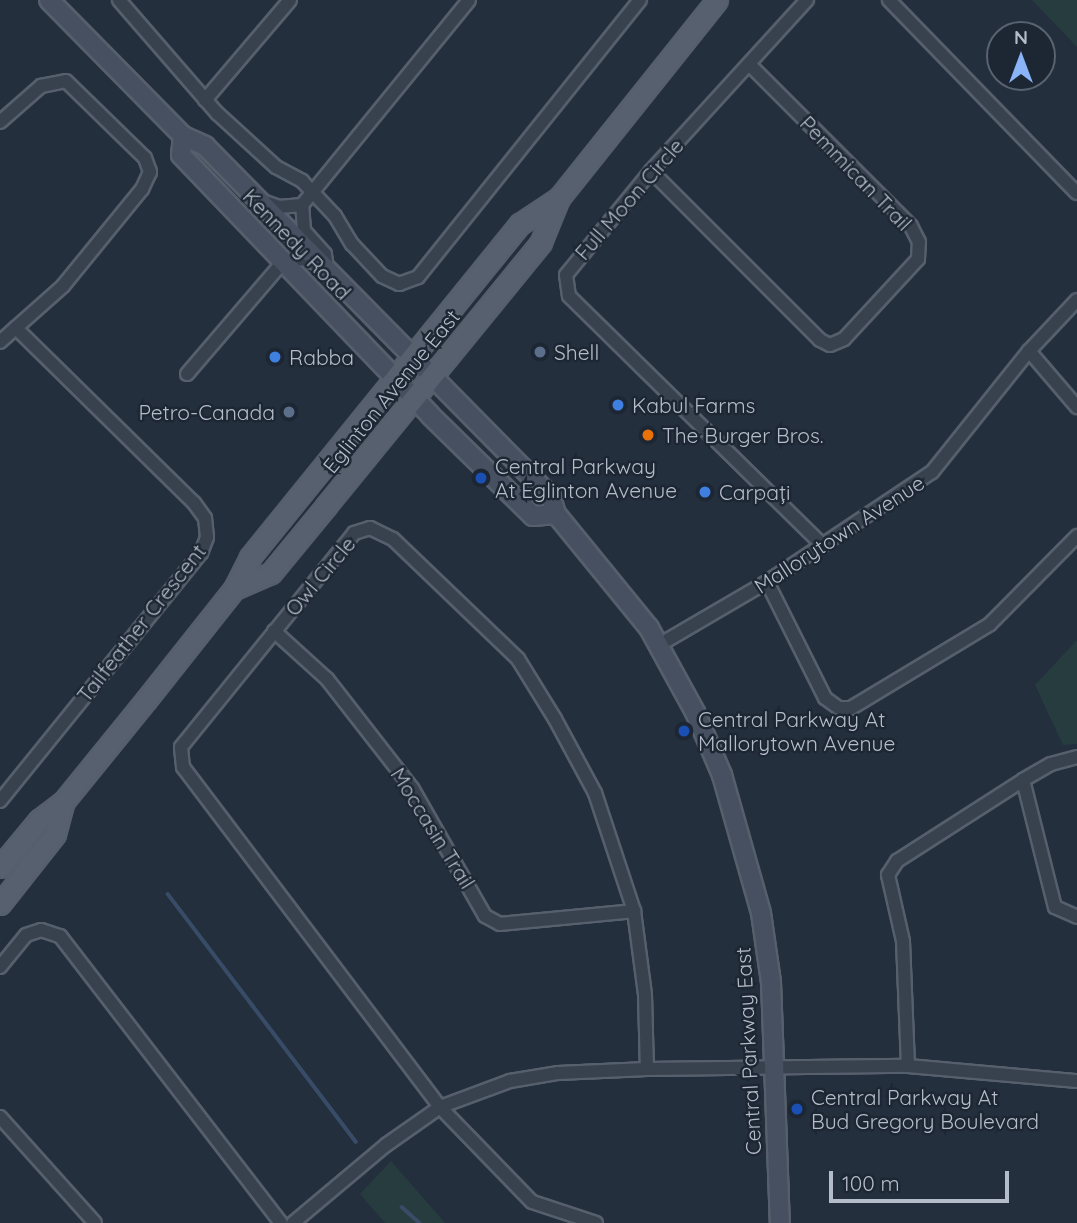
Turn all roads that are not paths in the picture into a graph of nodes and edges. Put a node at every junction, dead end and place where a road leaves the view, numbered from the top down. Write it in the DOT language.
graph roads {
  1 [pos="119,0"];
  2 [pos="290,0"];
  3 [pos="469,0"];
  4 [pos="640,0"];
  5 [pos="717,0"];
  6 [pos="807,0"];
  7 [pos="889,0"];
  8 [pos="45,1"];
  9 [pos="751,66"];
  10 [pos="205,100"];
  11 [pos="0,122"];
  12 [pos="183,136"];
  13 [pos="650,171"];
  14 [pos="313,192"];
  15 [pos="1077,192"];
  16 [pos="559,198"];
  17 [pos="257,199"];
  18 [pos="302,205"];
  19 [pos="282,263"];
  20 [pos="327,270"];
  21 [pos="1077,300"];
  22 [pos="16,328"];
  23 [pos="0,342"];
  24 [pos="1029,351"];
  25 [pos="412,356"];
  26 [pos="187,374"];
  27 [pos="432,376"];
  28 [pos="394,378"];
  29 [pos="414,398"];
  30 [pos="1077,407"];
  31 [pos="556,514"];
  32 [pos="1077,536"];
  33 [pos="823,546"];
  34 [pos="767,582"];
  35 [pos="234,589"];
  36 [pos="274,631"];
  37 [pos="659,645"];
  38 [pos="1077,757"];
  39 [pos="1023,780"];
  40 [pos="0,801"];
  41 [pos="64,801"];
  42 [pos="0,867"];
  43 [pos="0,904"];
  44 [pos="634,911"];
  45 [pos="1077,918"];
  46 [pos="0,967"];
  47 [pos="908,1066"];
  48 [pos="647,1069"];
  49 [pos="775,1070"];
  50 [pos="1077,1081"];
  51 [pos="440,1107"];
  52 [pos="0,1116"];
  53 [pos="94,1223"];
  54 [pos="281,1223"];
  55 [pos="293,1223"];
  56 [pos="596,1223"];
  57 [pos="780,1223"];
  1 -- 10 [label="street"];
  2 -- 10 [label="street"];
  3 -- 14 [label="street"];
  4 -- 14 [label="street"];
  5 -- 16 [label="main road, Eglinton Avenue East"];
  6 -- 9 [label="street, Full Moon Circle"];
  7 -- 15 [label="street"];
  8 -- 12 [label="street, Kennedy Road"];
  9 -- 13 [label="street, Full Moon Circle"];
  9 -- 13 [label="street, Pemmican Trail"];
  10 -- 14 [label="street"];
  11 -- 22 [label="street"];
  12 -- 17 [label="street, Kennedy Road"];
  12 -- 19 [label="street, Kennedy Road"];
  13 -- 33 [label="street, Full Moon Circle"];
  14 -- 18 [label="street"];
  16 -- 25 [label="main road, Eglinton Avenue East"];
  16 -- 27 [label="main road, Eglinton Avenue East"];
  17 -- 18 [label="street"];
  17 -- 20 [label="street, Kennedy Road"];
  18 -- 20 [label="street"];
  19 -- 20 [label="street"];
  19 -- 26 [label="street"];
  19 -- 28 [label="street, Kennedy Road"];
  20 -- 25 [label="street, Kennedy Road"];
  21 -- 24 [label="street, Mallorytown Avenue"];
  22 -- 23 [label="street"];
  22 -- 40 [label="street, Tailfeather Crescent"];
  24 -- 30 [label="street"];
  24 -- 33 [label="street, Mallorytown Avenue"];
  25 -- 27 [label="street, Central Parkway East"];
  25 -- 28 [label="main road, Eglinton Avenue East"];
  27 -- 29 [label="main road, Eglinton Avenue East"];
  27 -- 31 [label="street, Central Parkway East"];
  28 -- 29 [label="street"];
  28 -- 35 [label="main road, Eglinton Avenue East"];
  29 -- 31 [label="street"];
  29 -- 35 [label="main road, Eglinton Avenue East"];
  31 -- 37 [label="street, Central Parkway East"];
  32 -- 34 [label="street"];
  33 -- 34 [label="street, Mallorytown Avenue"];
  34 -- 37 [label="street, Mallorytown Avenue"];
  35 -- 41 [label="main road, Eglinton Avenue East"];
  36 -- 44 [label="street, Moccasin Trail"];
  36 -- 44 [label="street, Owl Circle"];
  36 -- 51 [label="street, Owl Circle"];
  37 -- 49 [label="street, Central Parkway East"];
  38 -- 39 [label="street"];
  39 -- 45 [label="street"];
  39 -- 47 [label="street"];
  41 -- 42 [label="main road, Eglinton Avenue East"];
  41 -- 43 [label="main road, Eglinton Avenue East"];
  44 -- 48 [label="street, Owl Circle"];
  46 -- 54 [label="street"];
  47 -- 49 [label="street"];
  47 -- 50 [label="street"];
  48 -- 49 [label="street"];
  48 -- 51 [label="street"];
  49 -- 57 [label="street, Central Parkway East"];
  51 -- 55 [label="street"];
  51 -- 56 [label="street, Owl Circle"];
  52 -- 53 [label="street"];
}
